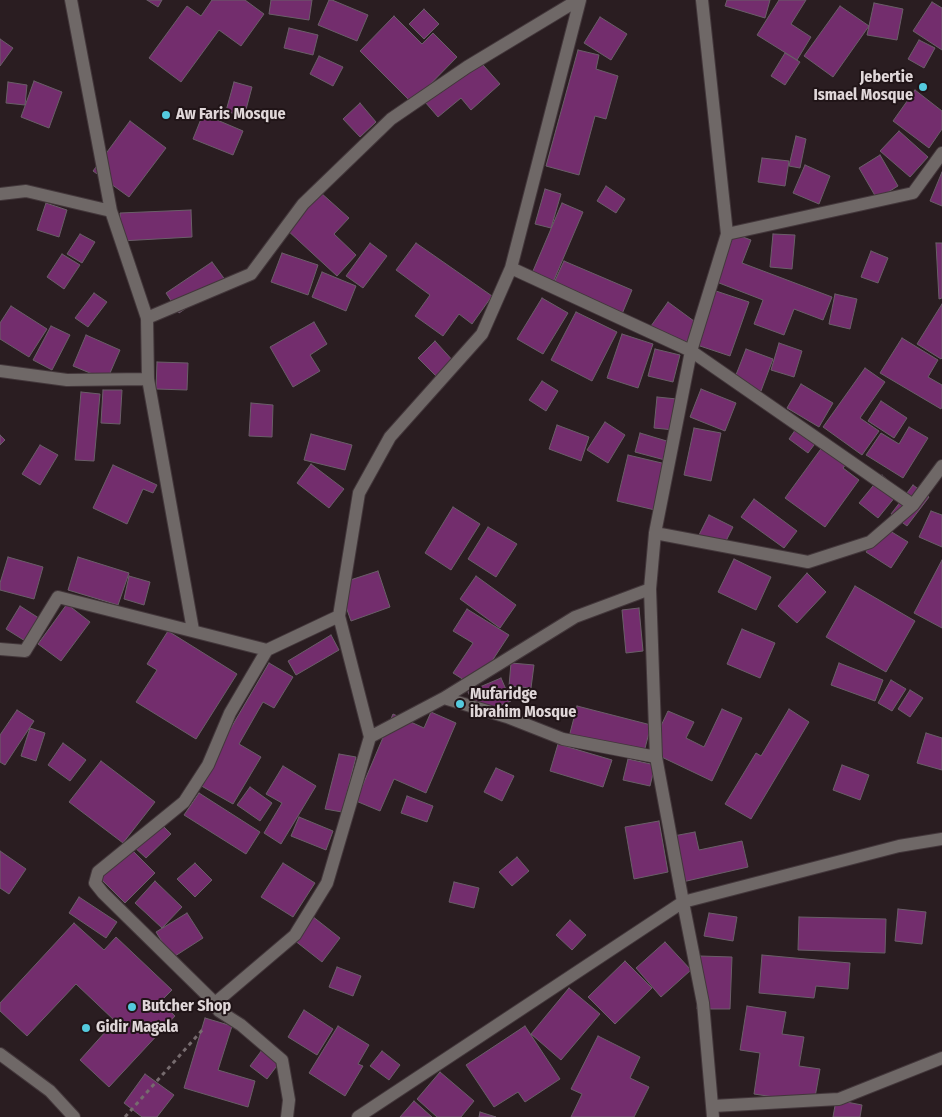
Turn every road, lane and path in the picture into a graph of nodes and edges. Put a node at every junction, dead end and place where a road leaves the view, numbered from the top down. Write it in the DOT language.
graph roads {
  1 [pos="72,0"];
  2 [pos="579,0"];
  3 [pos="702,0"];
  4 [pos="942,153"];
  5 [pos="0,194"];
  6 [pos="111,211"];
  7 [pos="727,234"];
  8 [pos="511,268"];
  9 [pos="147,318"];
  10 [pos="691,351"];
  11 [pos="0,371"];
  12 [pos="148,379"];
  13 [pos="942,466"];
  14 [pos="914,505"];
  15 [pos="655,533"];
  16 [pos="650,589"];
  17 [pos="339,616"];
  18 [pos="193,630"];
  19 [pos="0,649"];
  20 [pos="267,650"];
  21 [pos="444,698"];
  22 [pos="370,737"];
  23 [pos="656,757"];
  24 [pos="942,839"];
  25 [pos="683,902"];
  26 [pos="217,1007"];
  27 [pos="0,1054"];
  28 [pos="942,1058"];
  29 [pos="713,1111"];
  30 [pos="74,1117"];
  31 [pos="125,1117"];
  32 [pos="286,1117"];
  33 [pos="358,1117"];
  1 -- 6 [label="street"];
  2 -- 8 [label="street"];
  2 -- 9 [label="street"];
  3 -- 7 [label="street"];
  4 -- 7 [label="street"];
  5 -- 6 [label="street"];
  6 -- 9 [label="street"];
  7 -- 10 [label="street"];
  8 -- 10 [label="street"];
  8 -- 17 [label="street"];
  9 -- 12 [label="street"];
  10 -- 14 [label="street"];
  10 -- 15 [label="street"];
  11 -- 12 [label="street"];
  12 -- 18 [label="street"];
  13 -- 14 [label="street"];
  14 -- 15 [label="street"];
  15 -- 16 [label="street"];
  16 -- 21 [label="street"];
  16 -- 23 [label="street"];
  17 -- 20 [label="street"];
  17 -- 22 [label="street"];
  18 -- 19 [label="street"];
  18 -- 20 [label="street"];
  20 -- 26 [label="street"];
  21 -- 22 [label="street"];
  21 -- 23 [label="street"];
  22 -- 26 [label="street"];
  23 -- 25 [label="street"];
  24 -- 25 [label="street"];
  25 -- 29 [label="street"];
  25 -- 33 [label="street"];
  26 -- 31 [label="path"];
  26 -- 32 [label="street"];
  27 -- 30 [label="street"];
  28 -- 29 [label="street"];
}
